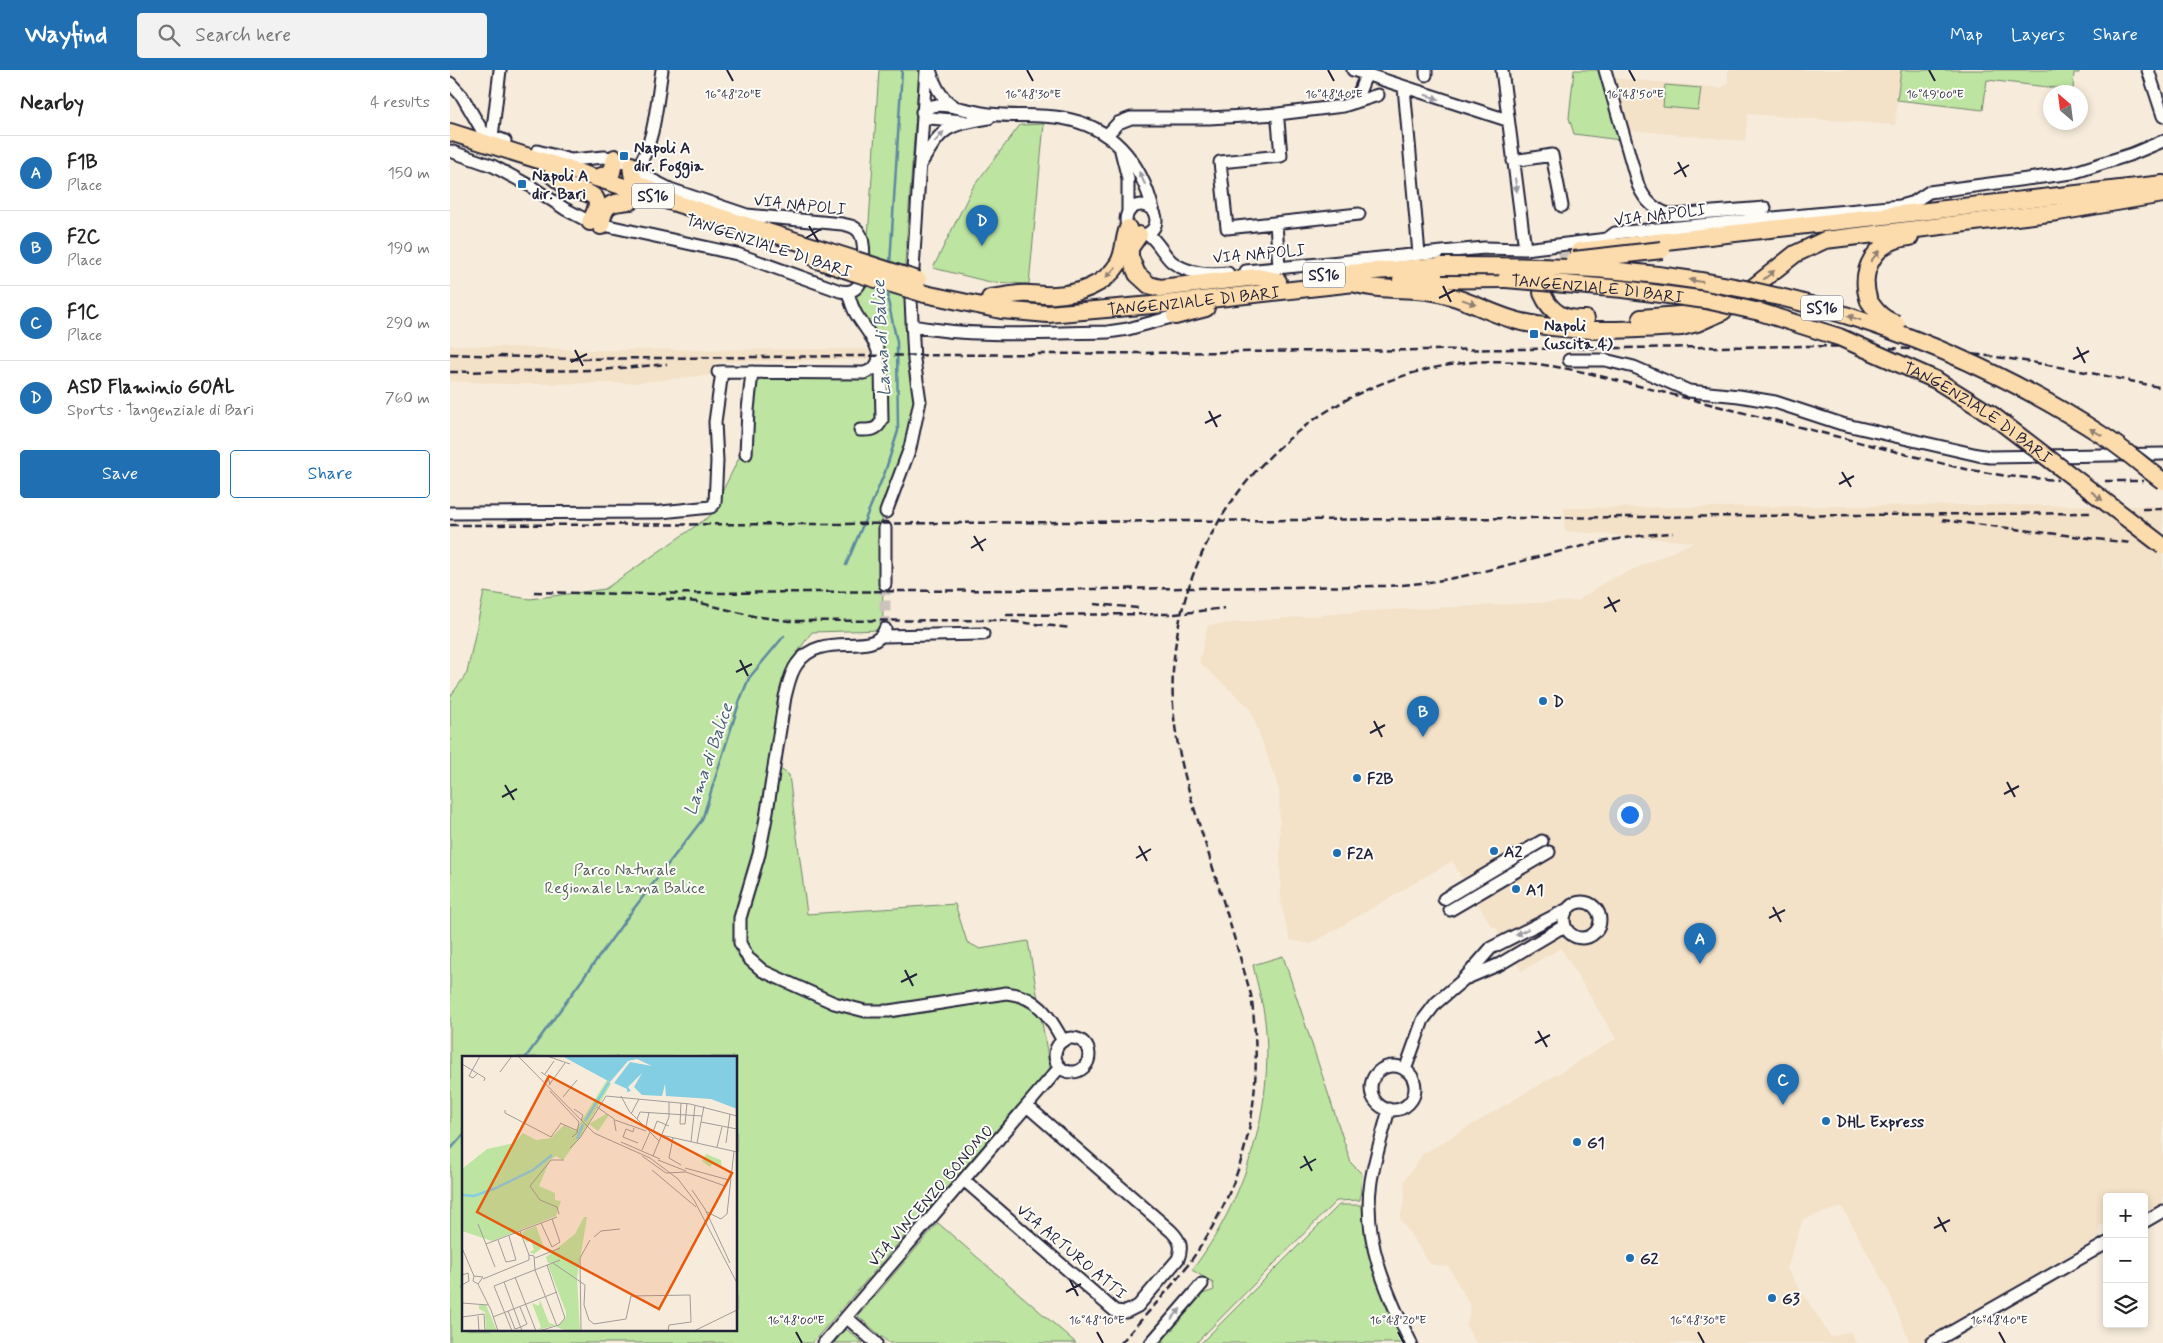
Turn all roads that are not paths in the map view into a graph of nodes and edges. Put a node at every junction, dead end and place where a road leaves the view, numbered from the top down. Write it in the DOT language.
graph roads {
  1 [pos="500,70"];
  2 [pos="662,70"];
  3 [pos="926,70"];
  4 [pos="930,70"];
  5 [pos="1502,70"];
  6 [pos="1605,70"];
  7 [pos="2148,70"];
  8 [pos="1358,72"];
  9 [pos="450,83"];
  10 [pos="1404,87"];
  11 [pos="1378,96"];
  12 [pos="1356,100"];
  13 [pos="958,108"];
  14 [pos="922,112"];
  15 [pos="1002,115"];
  16 [pos="2163,116"];
  17 [pos="1507,120"];
  18 [pos="970,121"];
  19 [pos="1278,121"];
  20 [pos="450,132"];
  21 [pos="1107,135"];
  22 [pos="492,137"];
  23 [pos="2163,141"];
  24 [pos="450,142"];
  25 [pos="1121,149"];
  26 [pos="450,151"];
  27 [pos="615,158"];
  28 [pos="1513,161"];
  29 [pos="634,166"];
  30 [pos="919,167"];
  31 [pos="552,175"];
  32 [pos="598,178"];
  33 [pos="2163,184"];
  34 [pos="2163,194"];
  35 [pos="632,200"];
  36 [pos="672,202"];
  37 [pos="1562,206"];
  38 [pos="1765,208"];
  39 [pos="1359,214"];
  40 [pos="1155,218"];
  41 [pos="1276,223"];
  42 [pos="596,224"];
  43 [pos="1135,228"];
  44 [pos="1162,248"];
  45 [pos="1525,249"];
  46 [pos="1579,251"];
  47 [pos="1419,254"];
  48 [pos="854,266"];
  49 [pos="1442,266"];
  50 [pos="1279,274"];
  51 [pos="1353,283"];
  52 [pos="1301,288"];
  53 [pos="848,292"];
  54 [pos="1542,293"];
  55 [pos="990,298"];
  56 [pos="1175,316"];
  57 [pos="1796,323"];
  58 [pos="912,326"];
  59 [pos="1940,350"];
  60 [pos="1569,360"];
  61 [pos="876,365"];
  62 [pos="752,372"];
  63 [pos="860,430"];
  64 [pos="746,454"];
  65 [pos="2163,454"];
  66 [pos="2163,481"];
  67 [pos="886,512"];
  68 [pos="450,513"];
  69 [pos="884,528"];
  70 [pos="2163,546"];
  71 [pos="885,584"];
  72 [pos="983,634"];
  73 [pos="1542,840"];
  74 [pos="1549,852"];
  75 [pos="1444,899"];
  76 [pos="1450,910"];
  77 [pos="1566,910"];
  78 [pos="1564,926"];
  79 [pos="1463,980"];
  80 [pos="1063,1041"];
  81 [pos="1060,1067"];
  82 [pos="1405,1070"];
  83 [pos="1027,1106"];
  84 [pos="1389,1109"];
  85 [pos="964,1180"];
  86 [pos="2163,1210"];
  87 [pos="2148,1219"];
  88 [pos="2103,1245"];
  89 [pos="1202,1284"];
  90 [pos="846,1317"];
  91 [pos="824,1343"];
  92 [pos="876,1343"];
  93 [pos="1151,1343"];
  94 [pos="1411,1343"];
  95 [pos="1932,1343"];
  1 -- 22 [label="street"];
  2 -- 29 [label="street"];
  3 -- 14 [label="street"];
  4 -- 13 [label="street"];
  5 -- 17 [label="street"];
  6 -- 38 [label="street"];
  7 -- 16 [label="street"];
  8 -- 10 [label="street"];
  8 -- 12 [label="street"];
  9 -- 22 [label="street"];
  10 -- 17 [label="street, one-way"];
  10 -- 47 [label="street"];
  11 -- 12 [label="street"];
  12 -- 21 [label="street"];
  13 -- 14 [label="street"];
  13 -- 15 [label="street"];
  14 -- 18 [label="street"];
  14 -- 30 [label="street"];
  15 -- 18 [label="street"];
  15 -- 21 [label="street"];
  17 -- 28 [label="street"];
  30 -- 18 [label="street, one-way"];
  19 -- 41 [label="street"];
  20 -- 32 [label="highway, TANGENZIALE DI BARI / SS16"];
  21 -- 25 [label="street"];
  22 -- 27 [label="street"];
  23 -- 45 [label="street, VIA NAPOLI"];
  24 -- 31 [label="highway, TANGENZIALE DI BARI / SS16"];
  40 -- 25 [label="street, one-way"];
  25 -- 43 [label="street"];
  26 -- 42 [label="street"];
  27 -- 29 [label="street, VIA NAPOLI"];
  27 -- 32 [label="highway"];
  28 -- 37 [label="street"];
  28 -- 45 [label="street, one-way"];
  29 -- 36 [label="highway"];
  29 -- 53 [label="street, VIA NAPOLI"];
  30 -- 58 [label="street"];
  31 -- 35 [label="highway, TANGENZIALE DI BARI / SS16"];
  31 -- 42 [label="highway"];
  32 -- 36 [label="highway, TANGENZIALE DI BARI / SS16"];
  33 -- 46 [label="highway"];
  33 -- 49 [label="highway, bridge"];
  51 -- 34 [label="highway, one-way"];
  59 -- 34 [label="highway, one-way, bridge"];
  35 -- 42 [label="highway"];
  35 -- 48 [label="highway, TANGENZIALE DI BARI / SS16"];
  36 -- 48 [label="highway, TANGENZIALE DI BARI / SS16"];
  39 -- 41 [label="street"];
  40 -- 43 [label="street"];
  40 -- 43 [label="street"];
  40 -- 44 [label="street"];
  41 -- 50 [label="street"];
  42 -- 53 [label="street"];
  43 -- 44 [label="street, VIA NAPOLI"];
  43 -- 50 [label="highway"];
  43 -- 55 [label="highway, one-way"];
  44 -- 50 [label="street, VIA NAPOLI"];
  45 -- 47 [label="street, VIA NAPOLI"];
  47 -- 50 [label="street, VIA NAPOLI"];
  48 -- 52 [label="highway, TANGENZIALE DI BARI / SS16, bridge"];
  48 -- 55 [label="highway, TANGENZIALE DI BARI / SS16, bridge"];
  49 -- 50 [label="highway, TANGENZIALE DI BARI / SS16"];
  59 -- 49 [label="highway, TANGENZIALE DI BARI / SS16, one-way, bridge"];
  50 -- 55 [label="highway, TANGENZIALE DI BARI / SS16"];
  51 -- 52 [label="highway, TANGENZIALE DI BARI / SS16"];
  51 -- 57 [label="highway, TANGENZIALE DI BARI / SS16, bridge"];
  52 -- 56 [label="highway"];
  53 -- 61 [label="street"];
  54 -- 57 [label="highway, bridge"];
  56 -- 58 [label="street"];
  57 -- 70 [label="highway, TANGENZIALE DI BARI / SS16, one-way, bridge"];
  58 -- 67 [label="street"];
  66 -- 59 [label="highway, TANGENZIALE DI BARI / SS16, one-way, bridge"];
  60 -- 65 [label="street"];
  61 -- 62 [label="street"];
  61 -- 63 [label="street"];
  62 -- 64 [label="street"];
  62 -- 68 [label="street"];
  69 -- 71 [label="street"];
  72 -- 80 [label="street"];
  73 -- 75 [label="street"];
  74 -- 76 [label="street"];
  77 -- 78 [label="street"];
  77 -- 78 [label="street"];
  77 -- 79 [label="street, one-way"];
  78 -- 79 [label="street"];
  79 -- 82 [label="street"];
  80 -- 81 [label="street"];
  80 -- 81 [label="street"];
  81 -- 83 [label="street, VIA VINCENZO BONOMO"];
  82 -- 84 [label="street"];
  82 -- 84 [label="street"];
  83 -- 85 [label="street, VIA VINCENZO BONOMO"];
  83 -- 85 [label="street, VIA ARTURO ATTI"];
  84 -- 94 [label="street"];
  85 -- 90 [label="street, VIA VINCENZO BONOMO"];
  86 -- 87 [label="street"];
  88 -- 95 [label="street"];
  93 -- 89 [label="street, one-way"];
  90 -- 91 [label="street, VIA VINCENZO BONOMO"];
  90 -- 92 [label="street"];
}
